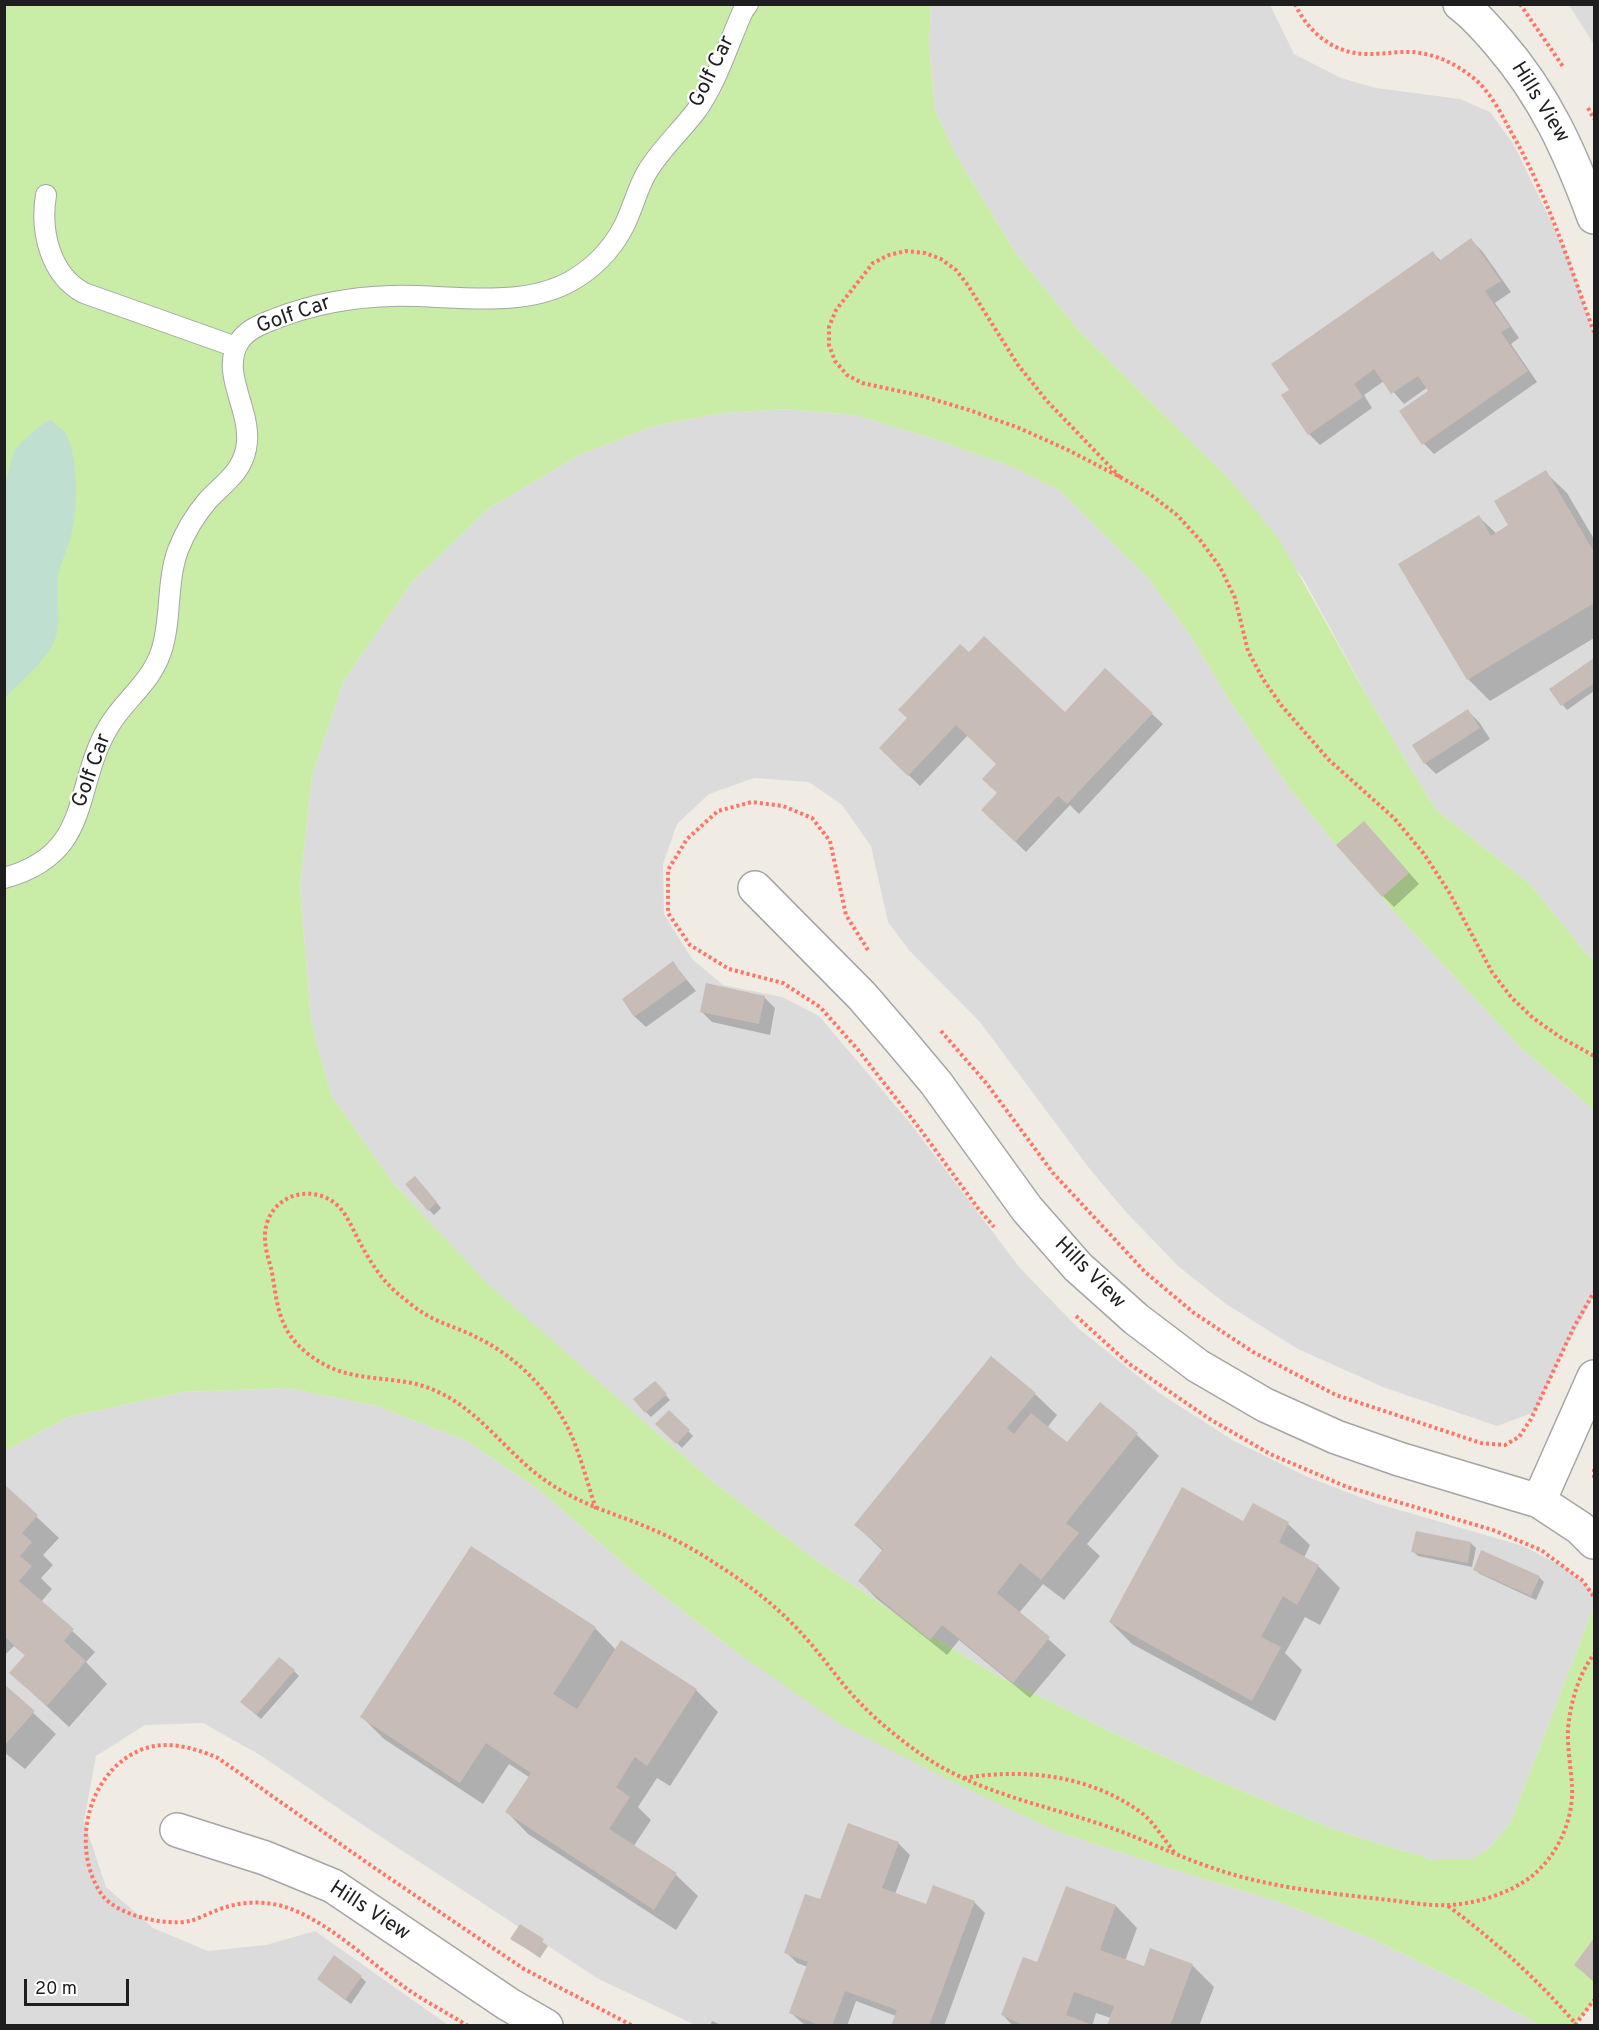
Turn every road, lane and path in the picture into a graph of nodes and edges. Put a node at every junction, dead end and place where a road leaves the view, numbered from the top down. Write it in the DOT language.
graph roads {
  1 [pos="748,4"];
  2 [pos="1294,4"];
  3 [pos="1460,4"];
  4 [pos="46,195"];
  5 [pos="1594,216"];
  6 [pos="1594,332"];
  7 [pos="236,347"];
  8 [pos="1120,477"];
  9 [pos="4,878"];
  10 [pos="755,888"];
  11 [pos="868,951"];
  12 [pos="935,1024"];
  13 [pos="1594,1056"];
  14 [pos="998,1232"];
  15 [pos="1594,1292"];
  16 [pos="1073,1312"];
  17 [pos="1594,1377"];
  18 [pos="1594,1470"];
  19 [pos="1594,1481"];
  20 [pos="1539,1501"];
  21 [pos="596,1509"];
  22 [pos="1594,1542"];
  23 [pos="1594,1597"];
  24 [pos="1594,1654"];
  25 [pos="962,1778"];
  26 [pos="177,1830"];
  27 [pos="1176,1853"];
  28 [pos="1447,1906"];
  29 [pos="1594,2000"];
  30 [pos="546,2025"];
  31 [pos="1575,2025"];
  1 -- 7 [label="lane, Golf Car"];
  2 -- 6 [label="path"];
  3 -- 5 [label="street, Hills View"];
  4 -- 7 [label="lane"];
  7 -- 9 [label="lane, Golf Car"];
  8 -- 8 [label="path"];
  8 -- 13 [label="path"];
  10 -- 20 [label="street, Hills View"];
  11 -- 14 [label="path"];
  12 -- 15 [label="path"];
  16 -- 23 [label="path"];
  17 -- 20 [label="street"];
  18 -- 19 [label="path"];
  20 -- 22 [label="street, Hills View"];
  21 -- 21 [label="path"];
  21 -- 25 [label="path"];
  24 -- 28 [label="path"];
  25 -- 27 [label="path"];
  25 -- 27 [label="path"];
  26 -- 30 [label="street, Hills View"];
  27 -- 28 [label="path"];
  28 -- 31 [label="path"];
  29 -- 31 [label="path"];
}
